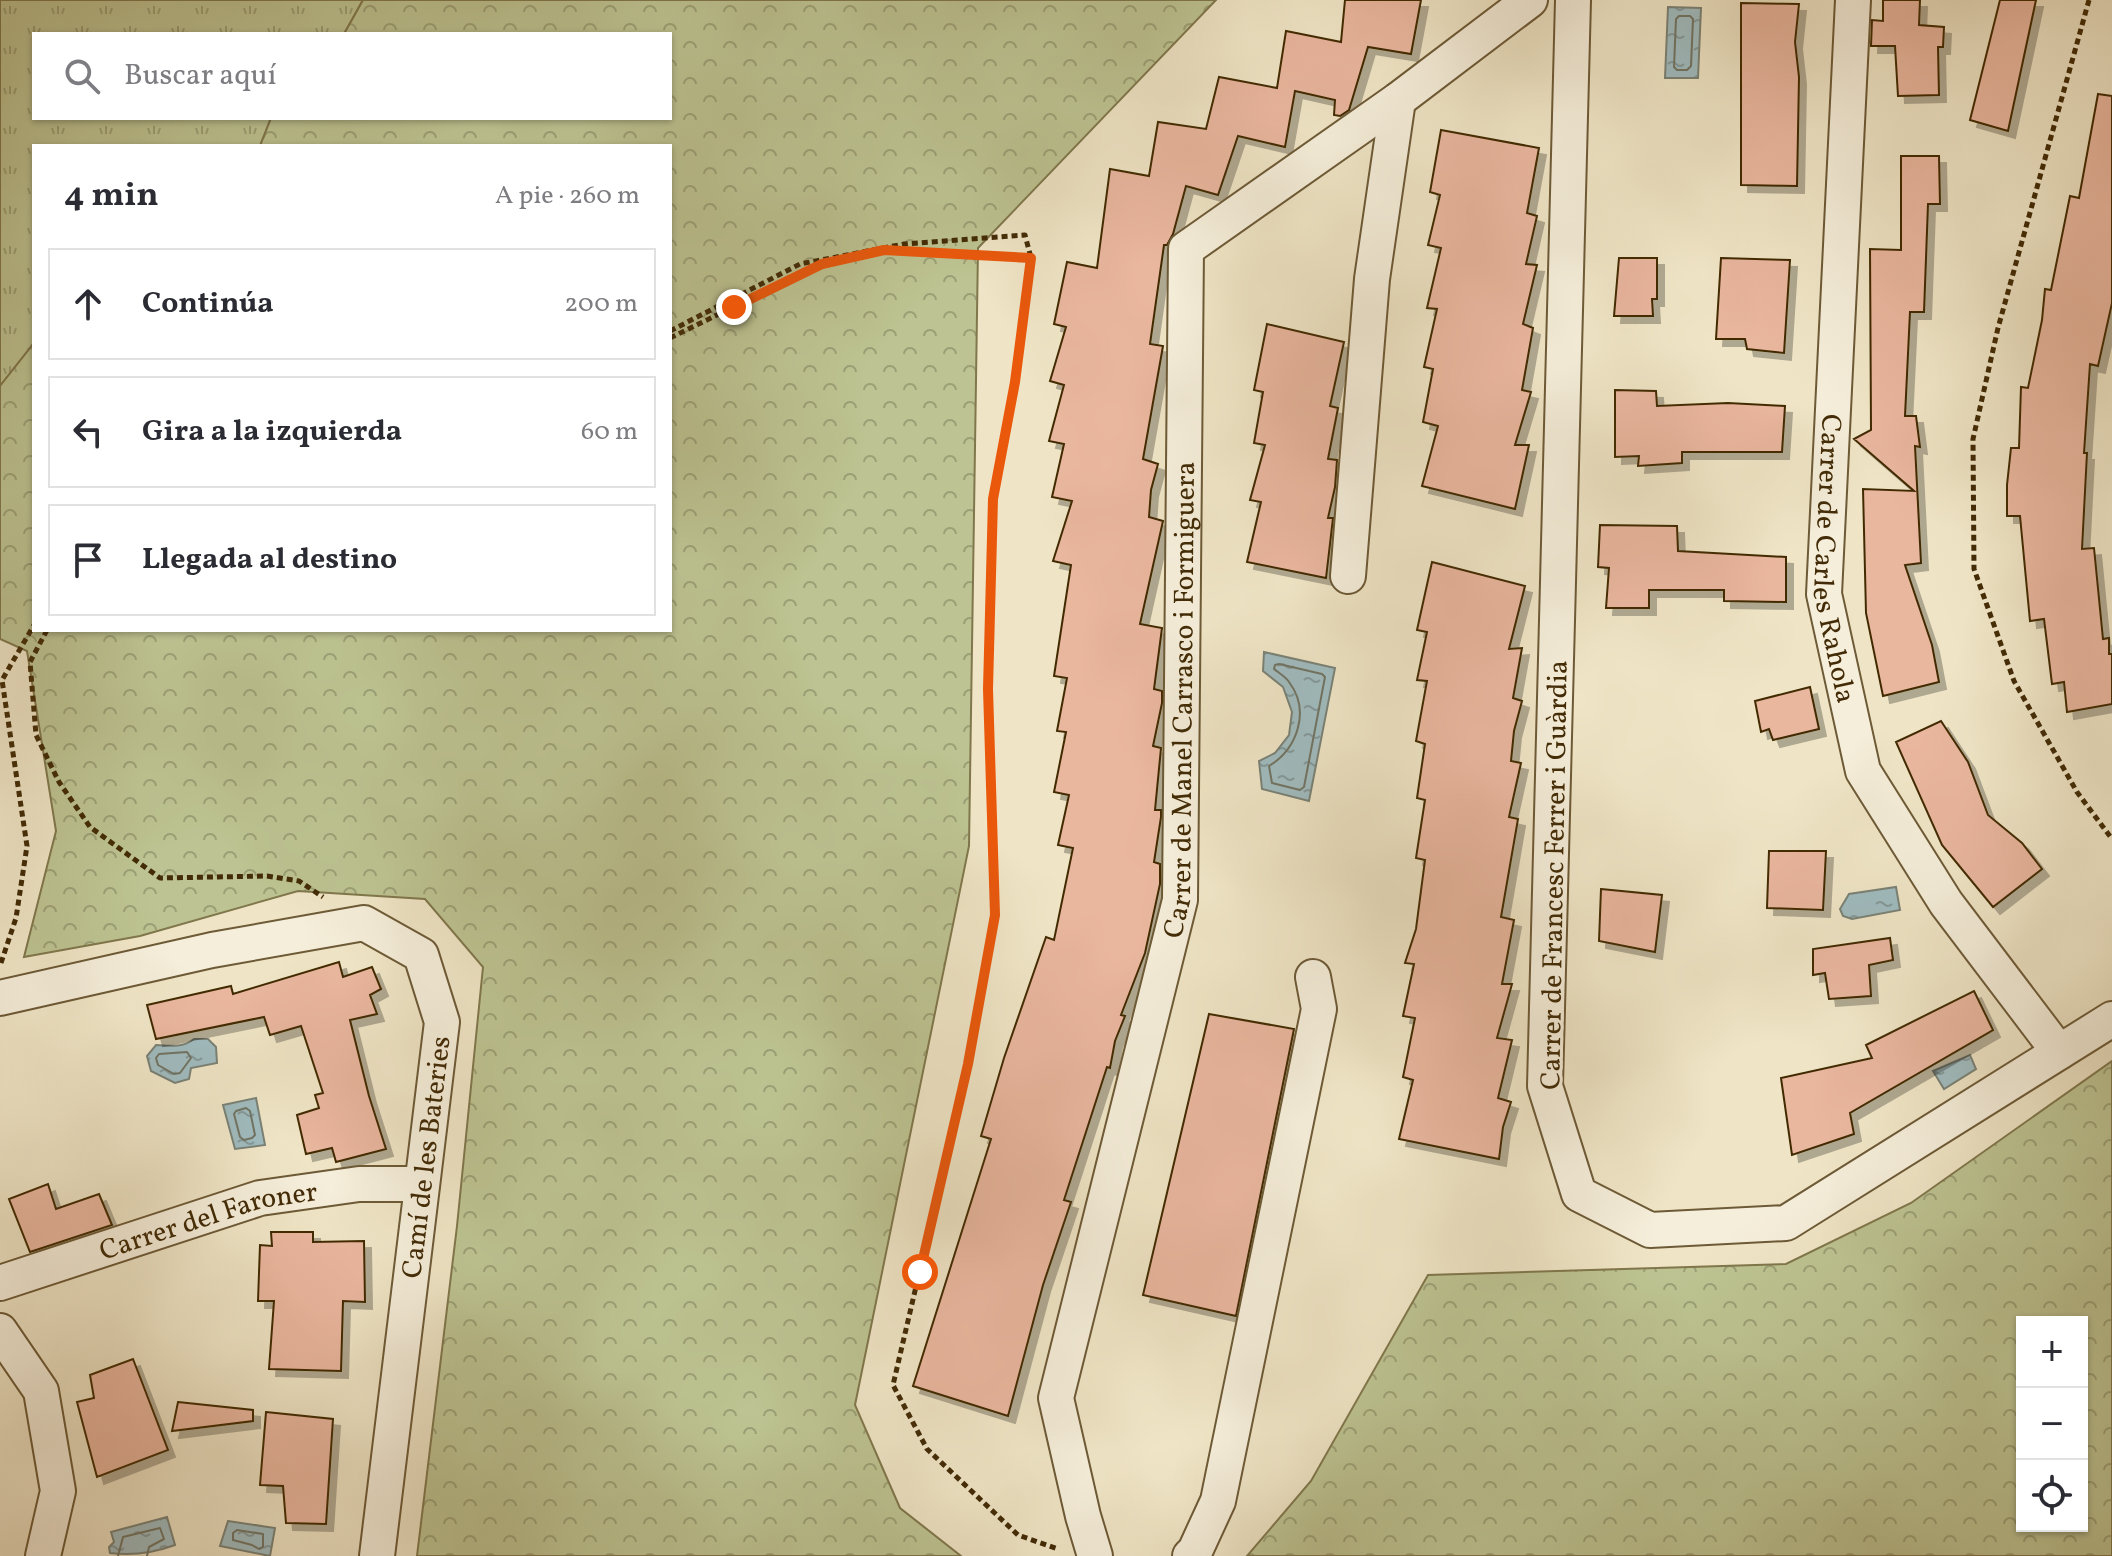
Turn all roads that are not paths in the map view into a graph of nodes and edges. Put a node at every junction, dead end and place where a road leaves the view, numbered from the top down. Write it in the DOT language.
graph roads {
  1 [pos="1530,0"];
  2 [pos="1573,0"];
  3 [pos="1853,0"];
  4 [pos="1398,100"];
  5 [pos="1348,576"];
  6 [pos="1313,977"];
  7 [pos="0,998"];
  8 [pos="2112,1019"];
  9 [pos="2059,1052"];
  10 [pos="422,1184"];
  11 [pos="0,1283"];
  12 [pos="0,1331"];
  13 [pos="1081,1554"];
  14 [pos="43,1556"];
  15 [pos="377,1556"];
  16 [pos="1190,1556"];
  1 -- 4 [label="street, Carrer de Manel Carrasco i Formiguera"];
  2 -- 9 [label="street, Carrer de Francesc Ferrer i Guàrdia"];
  3 -- 9 [label="street, Carrer de Carles Rahola"];
  4 -- 5 [label="street"];
  4 -- 13 [label="street, Carrer de Manel Carrasco i Formiguera"];
  6 -- 16 [label="street"];
  7 -- 10 [label="street, Camí de les Bateries"];
  8 -- 9 [label="street, Carrer de Francesc Ferrer i Guàrdia"];
  10 -- 11 [label="street, Carrer del Faroner"];
  10 -- 15 [label="street, Camí de les Bateries"];
  12 -- 14 [label="street"];
}
